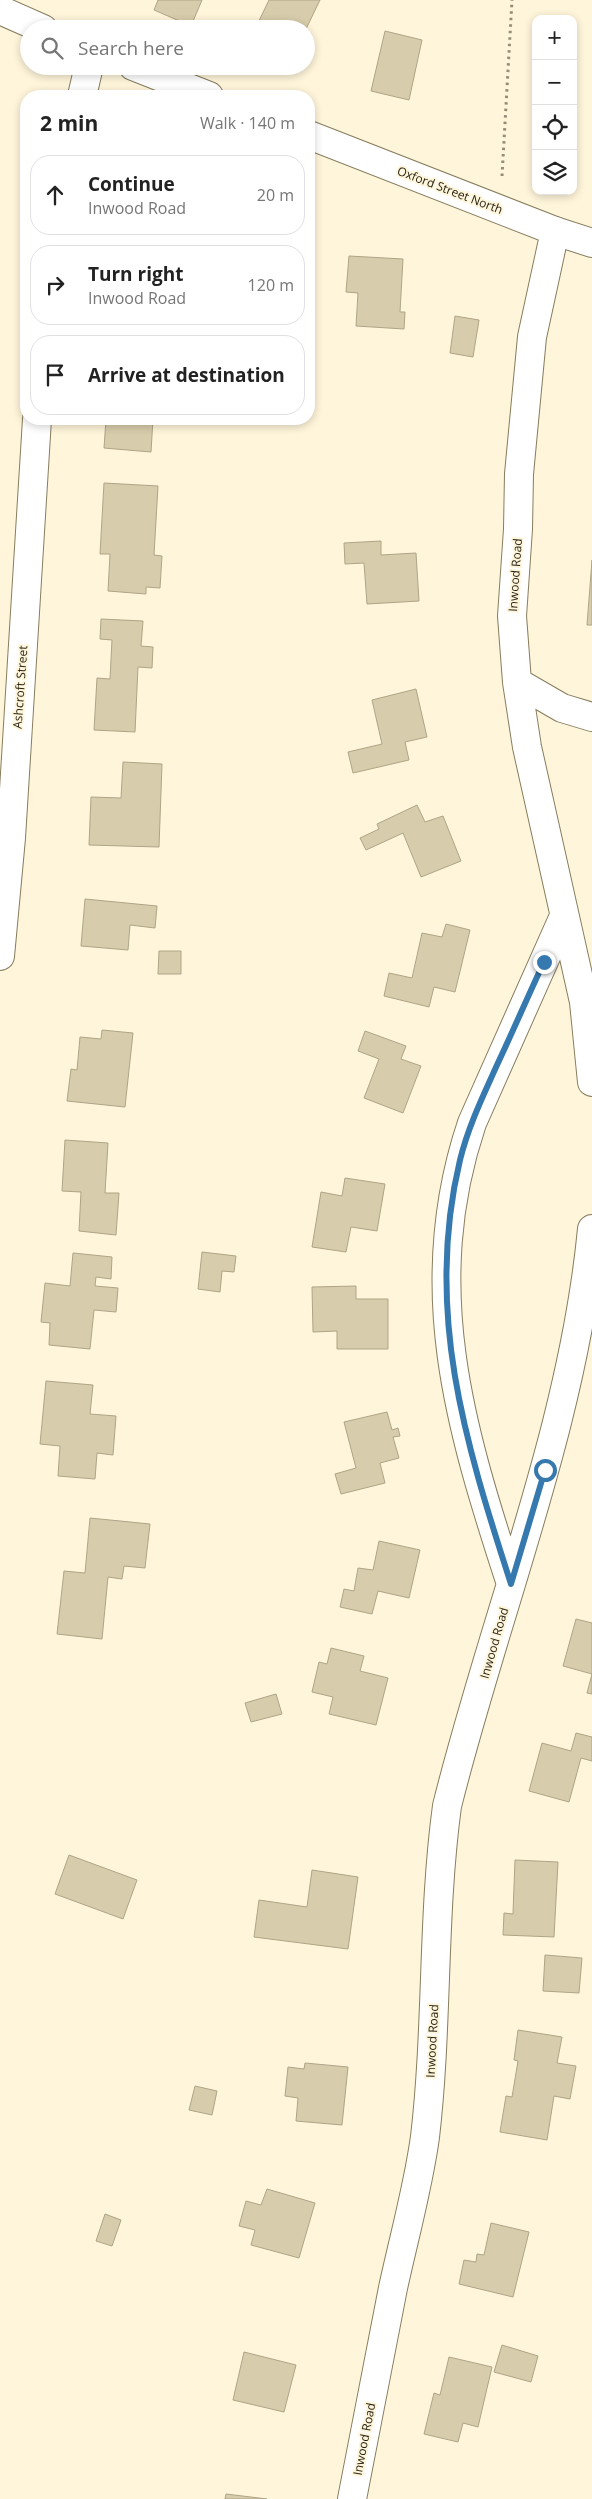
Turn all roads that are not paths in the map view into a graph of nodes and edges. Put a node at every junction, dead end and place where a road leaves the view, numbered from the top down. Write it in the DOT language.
graph roads {
  1 [pos="0,10"];
  2 [pos="23,20"];
  3 [pos="87,75"];
  4 [pos="156,75"];
  5 [pos="83,90"];
  6 [pos="194,90"];
  7 [pos="315,137"];
  8 [pos="555,231"];
  9 [pos="592,243"];
  10 [pos="37,425"];
  11 [pos="517,682"];
  12 [pos="592,717"];
  13 [pos="564,916"];
  14 [pos="0,956"];
  15 [pos="592,1082"];
  16 [pos="592,1229"];
  17 [pos="511,1584"];
  18 [pos="352,2499"];
  1 -- 2 [label="street"];
  3 -- 5 [label="street"];
  4 -- 6 [label="street"];
  7 -- 8 [label="street, Oxford Street North"];
  8 -- 9 [label="street, Oxford Street North"];
  8 -- 11 [label="street, Inwood Road"];
  10 -- 14 [label="street, Ashcroft Street"];
  11 -- 12 [label="street"];
  11 -- 13 [label="street, Inwood Road"];
  13 -- 15 [label="street, Inwood Road"];
  13 -- 17 [label="street"];
  16 -- 17 [label="street, Inwood Road"];
  17 -- 18 [label="street, Inwood Road"];
}
